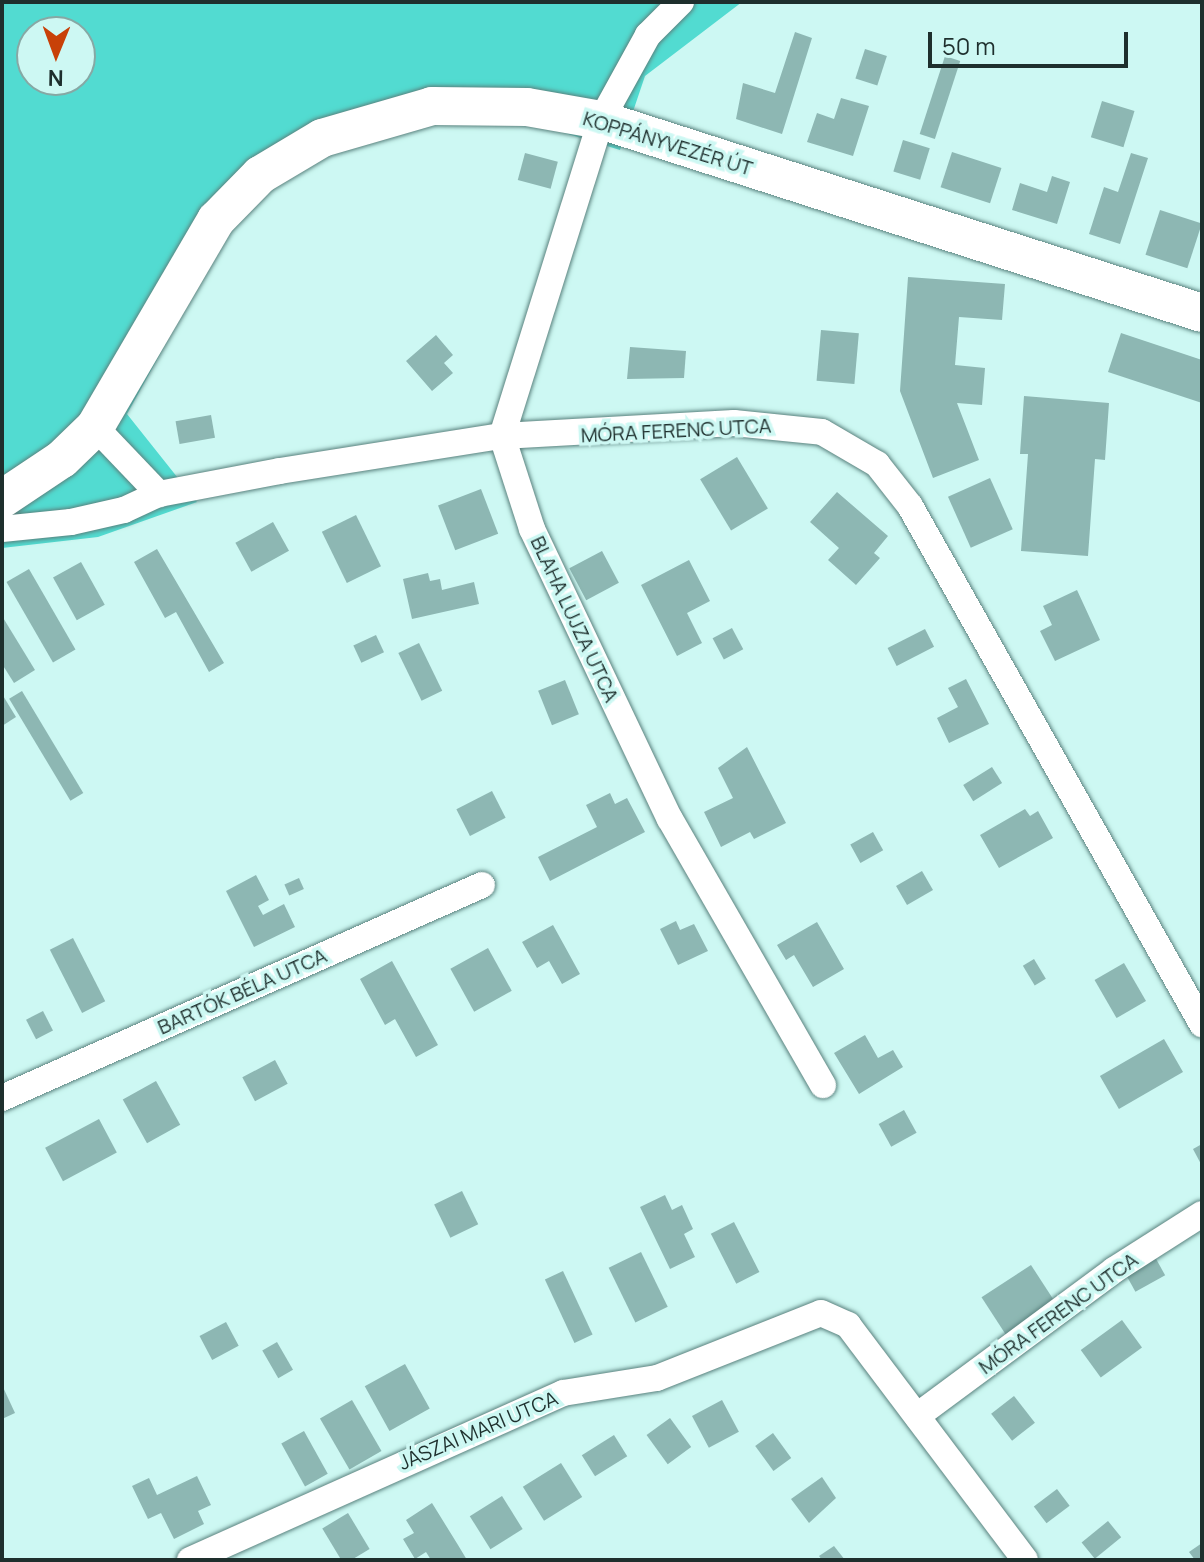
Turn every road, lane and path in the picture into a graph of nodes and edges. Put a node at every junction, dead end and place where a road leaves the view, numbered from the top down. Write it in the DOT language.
graph roads {
  1 [pos="681,2"];
  2 [pos="601,120"];
  3 [pos="1202,313"];
  4 [pos="95,427"];
  5 [pos="502,436"];
  6 [pos="159,494"];
  7 [pos="2,499"];
  8 [pos="2,529"];
  9 [pos="482,885"];
  10 [pos="1202,1024"];
  11 [pos="823,1085"];
  12 [pos="2,1098"];
  13 [pos="1202,1214"];
  14 [pos="917,1416"];
  15 [pos="1021,1559"];
  16 [pos="190,1560"];
  1 -- 2 [label="street"];
  2 -- 3 [label="street, KOPPÁNYVEZÉR ÚT"];
  2 -- 4 [label="street, KOPPÁNYVEZÉR ÚT"];
  2 -- 5 [label="street"];
  4 -- 6 [label="street"];
  4 -- 7 [label="street, KOPPÁNYVEZÉR ÚT"];
  5 -- 6 [label="street, MÓRA FERENC UTCA"];
  5 -- 10 [label="street, MÓRA FERENC UTCA"];
  5 -- 11 [label="street, BLAHA LUJZA UTCA"];
  6 -- 8 [label="street, MÓRA FERENC UTCA"];
  9 -- 12 [label="street, BARTÓK BÉLA UTCA"];
  13 -- 14 [label="street, MÓRA FERENC UTCA"];
  14 -- 15 [label="street, JÁSZAI MARI UTCA"];
  14 -- 16 [label="street, JÁSZAI MARI UTCA"];
}
